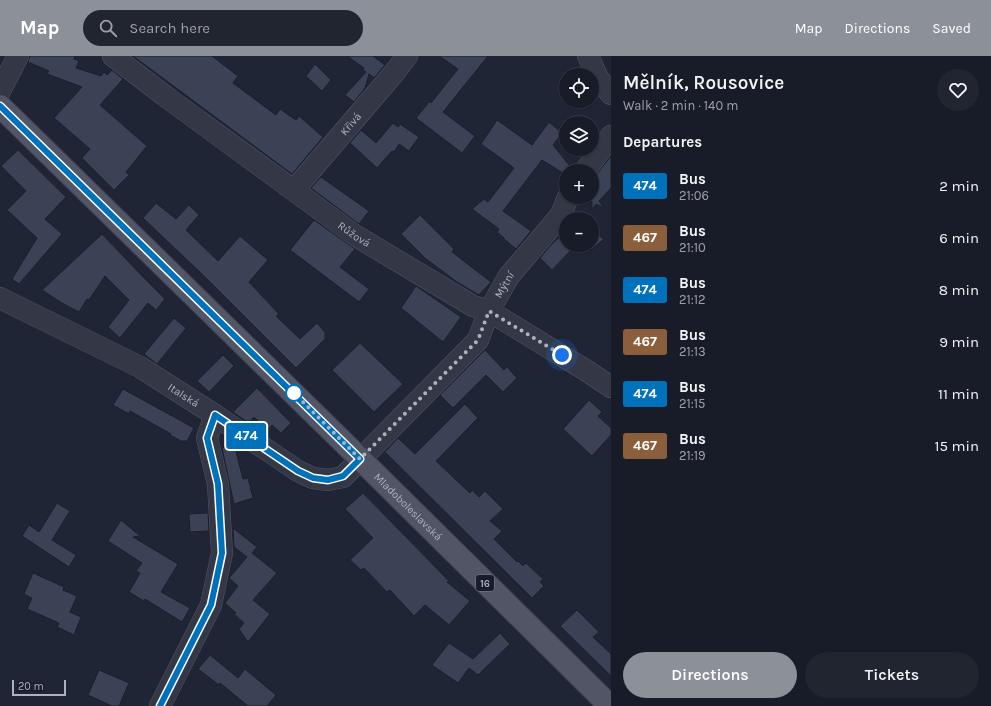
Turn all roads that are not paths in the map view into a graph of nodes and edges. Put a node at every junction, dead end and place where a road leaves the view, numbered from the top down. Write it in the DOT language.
graph roads {
  1 [pos="18,56"];
  2 [pos="113,56"];
  3 [pos="406,56"];
  4 [pos="588,56"];
  5 [pos="0,91"];
  6 [pos="611,94"];
  7 [pos="0,106"];
  8 [pos="611,136"];
  9 [pos="591,164"];
  10 [pos="294,190"];
  11 [pos="565,204"];
  12 [pos="0,298"];
  13 [pos="489,311"];
  14 [pos="611,387"];
  15 [pos="215,415"];
  16 [pos="360,459"];
  17 [pos="160,706"];
  18 [pos="610,706"];
  1 -- 5 [label="street"];
  2 -- 10 [label="street, Růžová"];
  3 -- 10 [label="street, Křivá"];
  4 -- 6 [label="street"];
  7 -- 16 [label="main road, Mladoboleslavská / 16"];
  8 -- 9 [label="street"];
  10 -- 13 [label="street, Růžová"];
  11 -- 13 [label="street, Mýtní"];
  12 -- 15 [label="street, Italská"];
  13 -- 14 [label="street, Růžová"];
  13 -- 16 [label="street, Mýtní"];
  15 -- 16 [label="street, Italská"];
  15 -- 17 [label="street"];
  16 -- 18 [label="main road, Mladoboleslavská / 16"];
}
